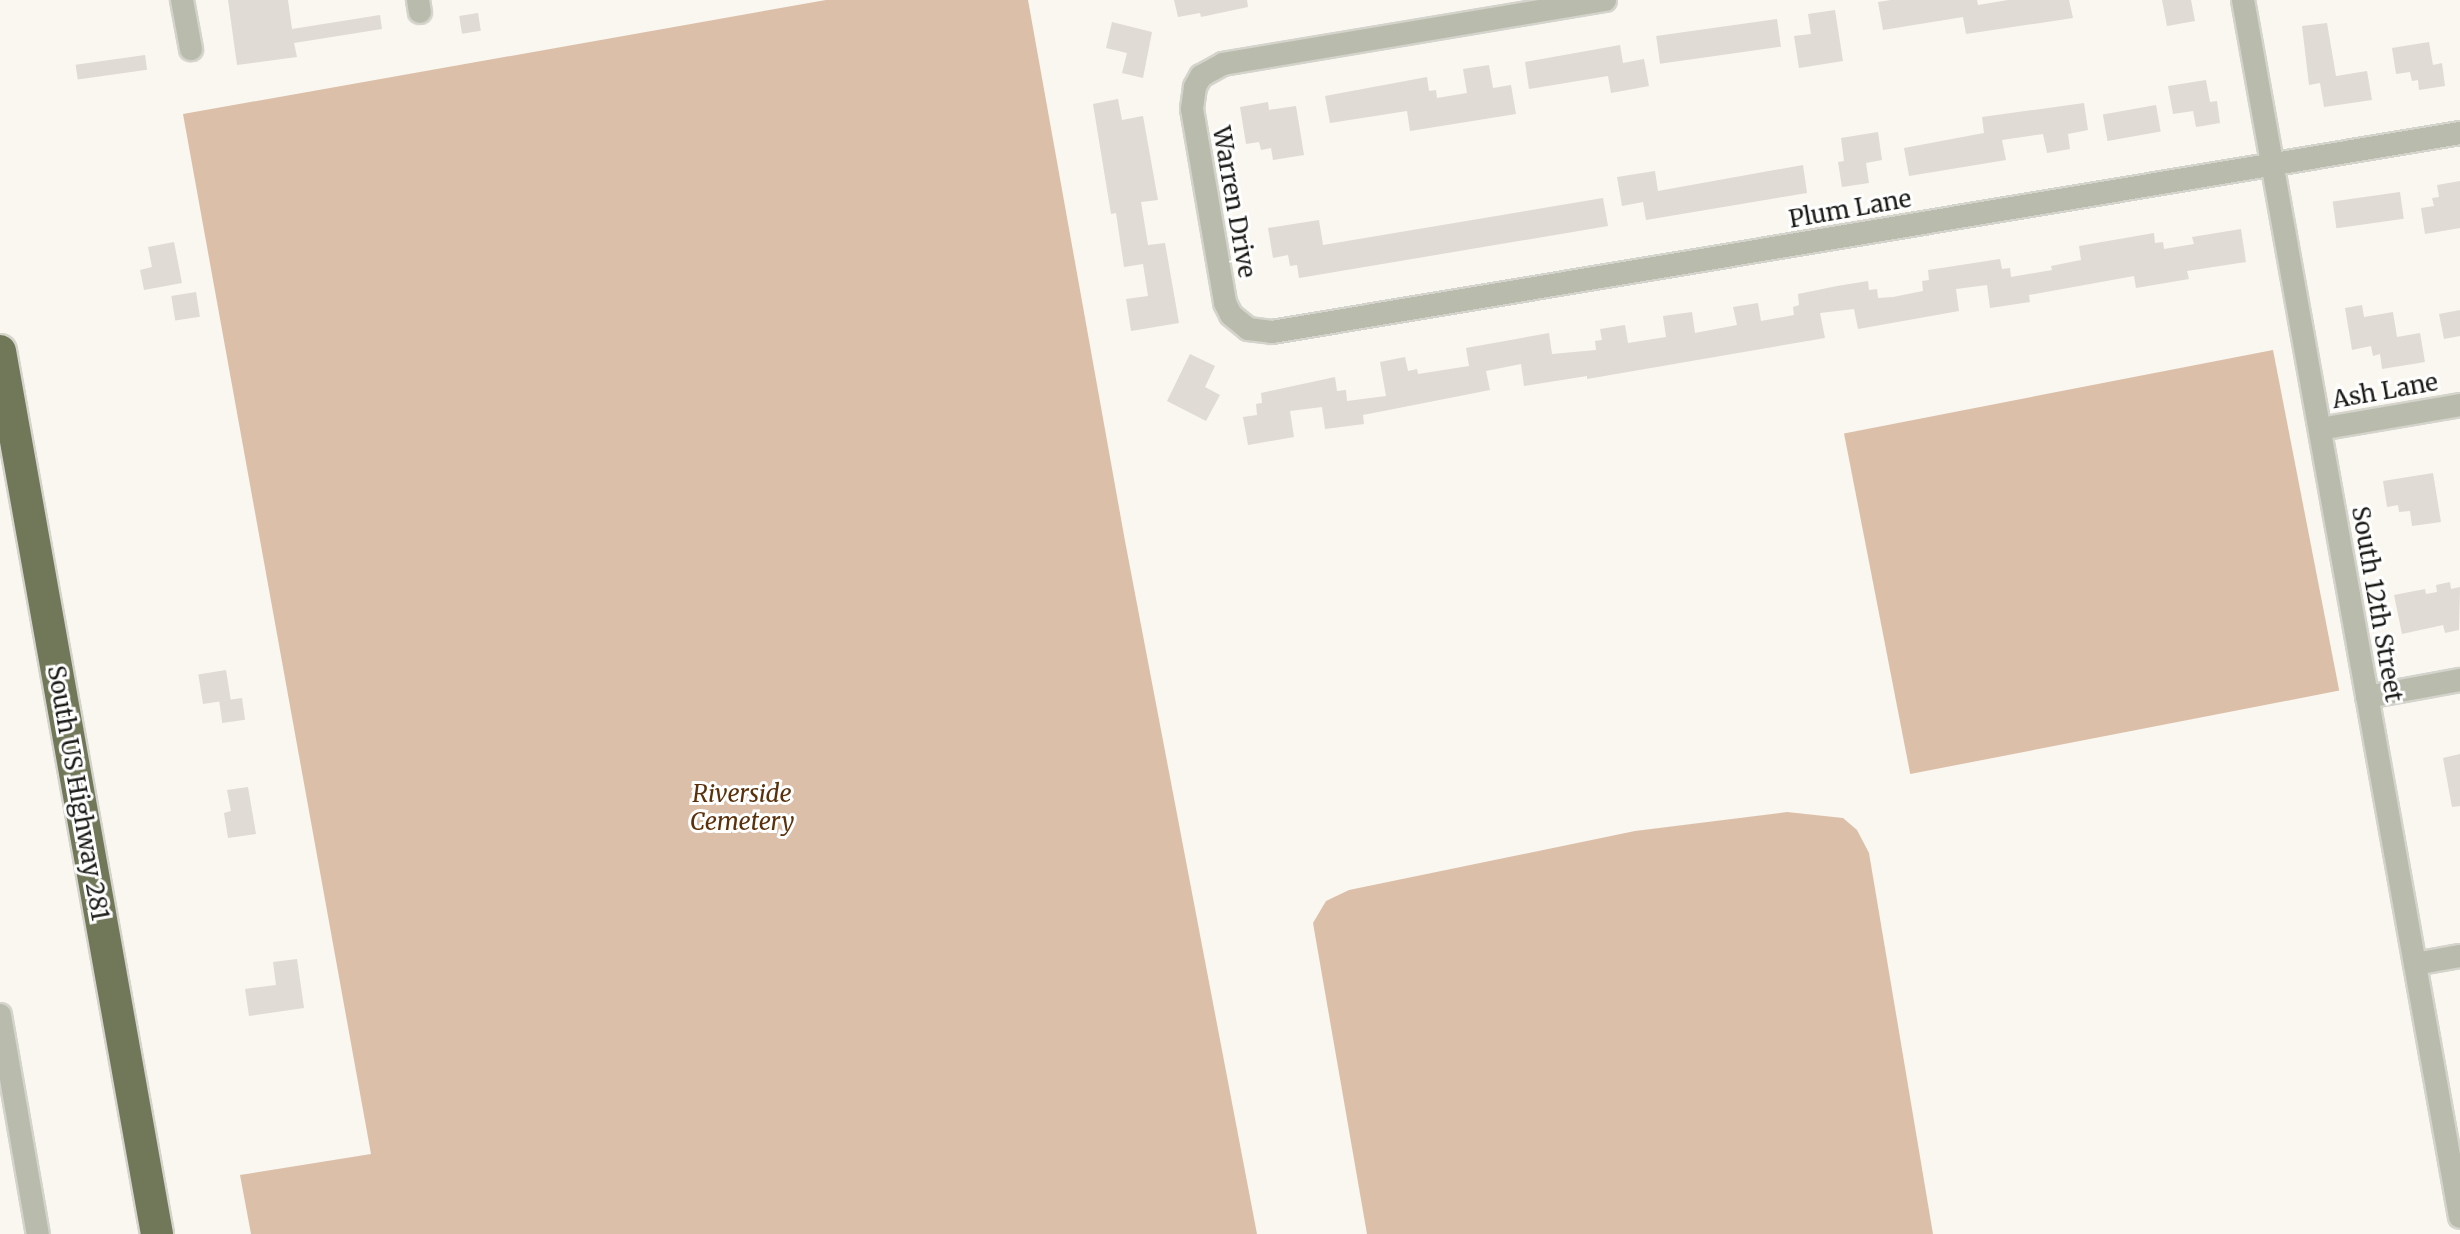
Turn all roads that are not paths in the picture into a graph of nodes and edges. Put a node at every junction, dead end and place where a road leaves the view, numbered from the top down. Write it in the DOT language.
graph roads {
  1 [pos="182,0"];
  2 [pos="1605,0"];
  3 [pos="2243,0"];
  4 [pos="191,49"];
  5 [pos="2460,133"];
  6 [pos="2273,165"];
  7 [pos="1248,329"];
  8 [pos="0,351"];
  9 [pos="2460,405"];
  10 [pos="2320,429"];
  11 [pos="2460,680"];
  12 [pos="2367,697"];
  13 [pos="2460,956"];
  14 [pos="2415,964"];
  15 [pos="0,1015"];
  16 [pos="2460,1217"];
  17 [pos="38,1234"];
  18 [pos="157,1234"];
  1 -- 4 [label="street"];
  2 -- 7 [label="street, Warren Drive"];
  3 -- 6 [label="street, South 12th Street"];
  5 -- 6 [label="street, Plum Lane"];
  6 -- 7 [label="street, Plum Lane"];
  6 -- 10 [label="street, South 12th Street"];
  8 -- 18 [label="highway, South US Highway 281"];
  9 -- 10 [label="street, Ash Lane"];
  10 -- 12 [label="street, South 12th Street"];
  11 -- 12 [label="street"];
  12 -- 14 [label="street, South 12th Street"];
  13 -- 14 [label="street"];
  14 -- 16 [label="street, South 12th Street"];
  15 -- 17 [label="street"];
}
